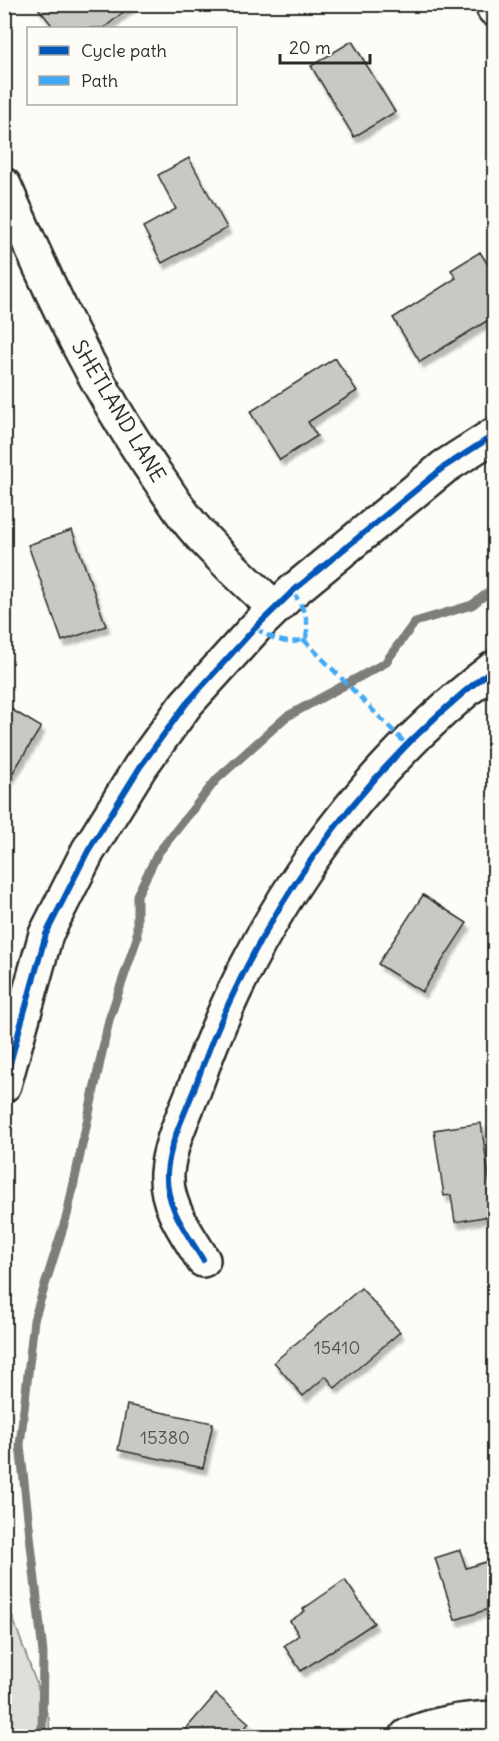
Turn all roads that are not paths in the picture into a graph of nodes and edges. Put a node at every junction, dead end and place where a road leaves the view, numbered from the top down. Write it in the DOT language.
graph roads {
  1 [pos="492,4"];
  2 [pos="495,9"];
  3 [pos="4,185"];
  4 [pos="495,435"];
  5 [pos="275,608"];
  6 [pos="495,668"];
  7 [pos="4,1085"];
  8 [pos="203,1260"];
  9 [pos="495,1718"];
  10 [pos="407,1737"];
  1 -- 2 [label="street"];
  3 -- 5 [label="street, SHETLAND LANE"];
  4 -- 5 [label="street"];
  5 -- 7 [label="street"];
  6 -- 8 [label="street"];
  9 -- 10 [label="street"];
}
